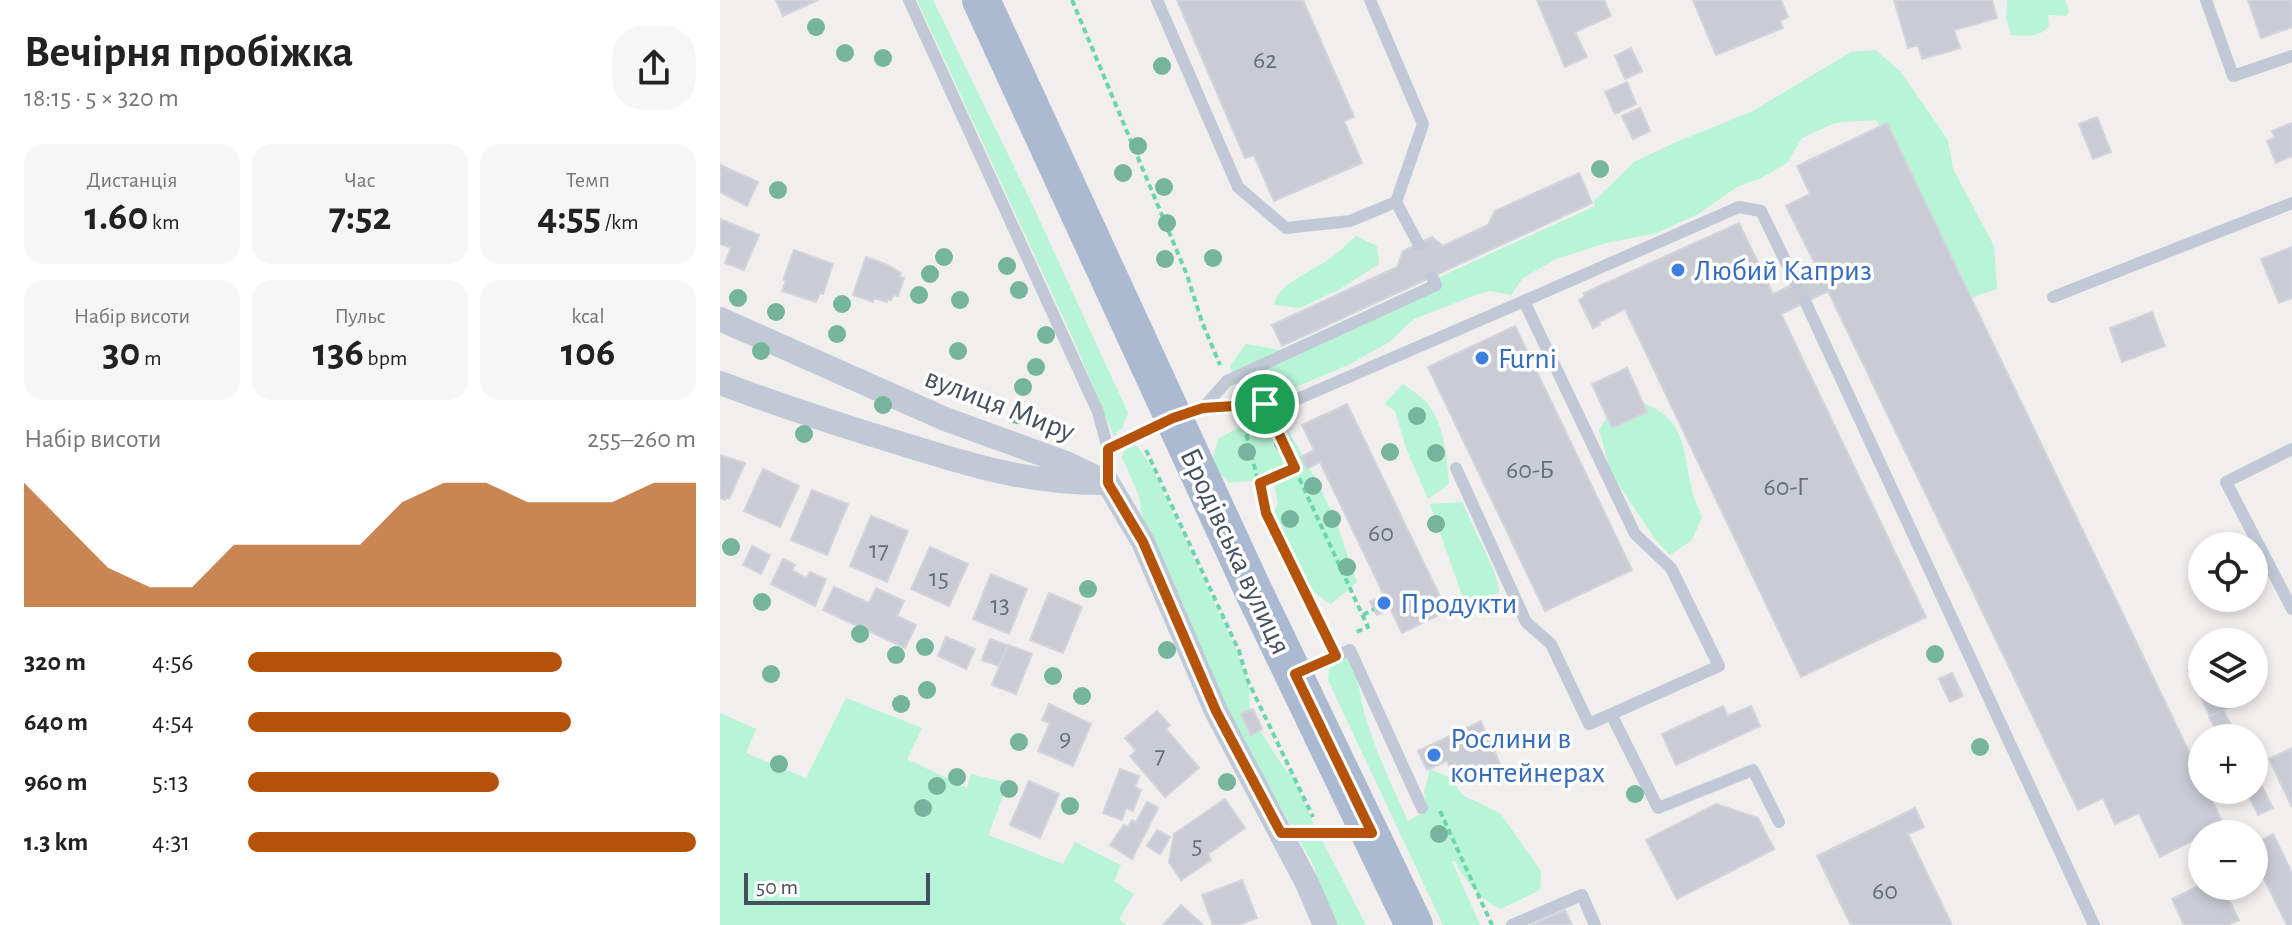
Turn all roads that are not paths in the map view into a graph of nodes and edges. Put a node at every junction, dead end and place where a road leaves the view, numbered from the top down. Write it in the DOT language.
graph roads {
  1 [pos="909,0"];
  2 [pos="981,0"];
  3 [pos="1157,0"];
  4 [pos="1370,0"];
  5 [pos="2206,0"];
  6 [pos="2292,56"];
  7 [pos="1396,202"];
  8 [pos="2292,203"];
  9 [pos="1419,245"];
  10 [pos="1432,277"];
  11 [pos="1796,283"];
  12 [pos="2053,297"];
  13 [pos="1524,301"];
  14 [pos="1805,301"];
  15 [pos="720,319"];
  16 [pos="720,383"];
  17 [pos="1188,413"];
  18 [pos="1108,449"];
  19 [pos="2292,449"];
  20 [pos="1456,468"];
  21 [pos="1108,483"];
  22 [pos="2292,609"];
  23 [pos="1308,661"];
  24 [pos="1611,714"];
  25 [pos="1422,808"];
  26 [pos="1779,822"];
  27 [pos="1281,833"];
  28 [pos="1372,833"];
  29 [pos="1325,925"];
  30 [pos="1414,925"];
  31 [pos="1512,925"];
  32 [pos="1595,925"];
  33 [pos="2094,925"];
  1 -- 18 [label="lane"];
  2 -- 17 [label="main road, Бродівська вулиця"];
  3 -- 7 [label="lane"];
  4 -- 7 [label="lane"];
  5 -- 6 [label="lane"];
  7 -- 9 [label="lane"];
  8 -- 12 [label="lane"];
  10 -- 17 [label="lane"];
  11 -- 13 [label="lane"];
  13 -- 17 [label="lane"];
  13 -- 24 [label="lane"];
  14 -- 33 [label="lane"];
  15 -- 21 [label="street, вулиця Миру"];
  16 -- 21 [label="street, вулиця Миру"];
  17 -- 18 [label="lane"];
  17 -- 23 [label="main road, Бродівська вулиця"];
  18 -- 21 [label="lane"];
  19 -- 22 [label="lane"];
  20 -- 24 [label="lane"];
  21 -- 27 [label="street"];
  23 -- 25 [label="lane"];
  23 -- 28 [label="main road, Бродівська вулиця"];
  24 -- 26 [label="lane"];
  27 -- 28 [label="lane"];
  27 -- 29 [label="street"];
  28 -- 30 [label="main road, Бродівська вулиця"];
  31 -- 32 [label="lane"];
}
